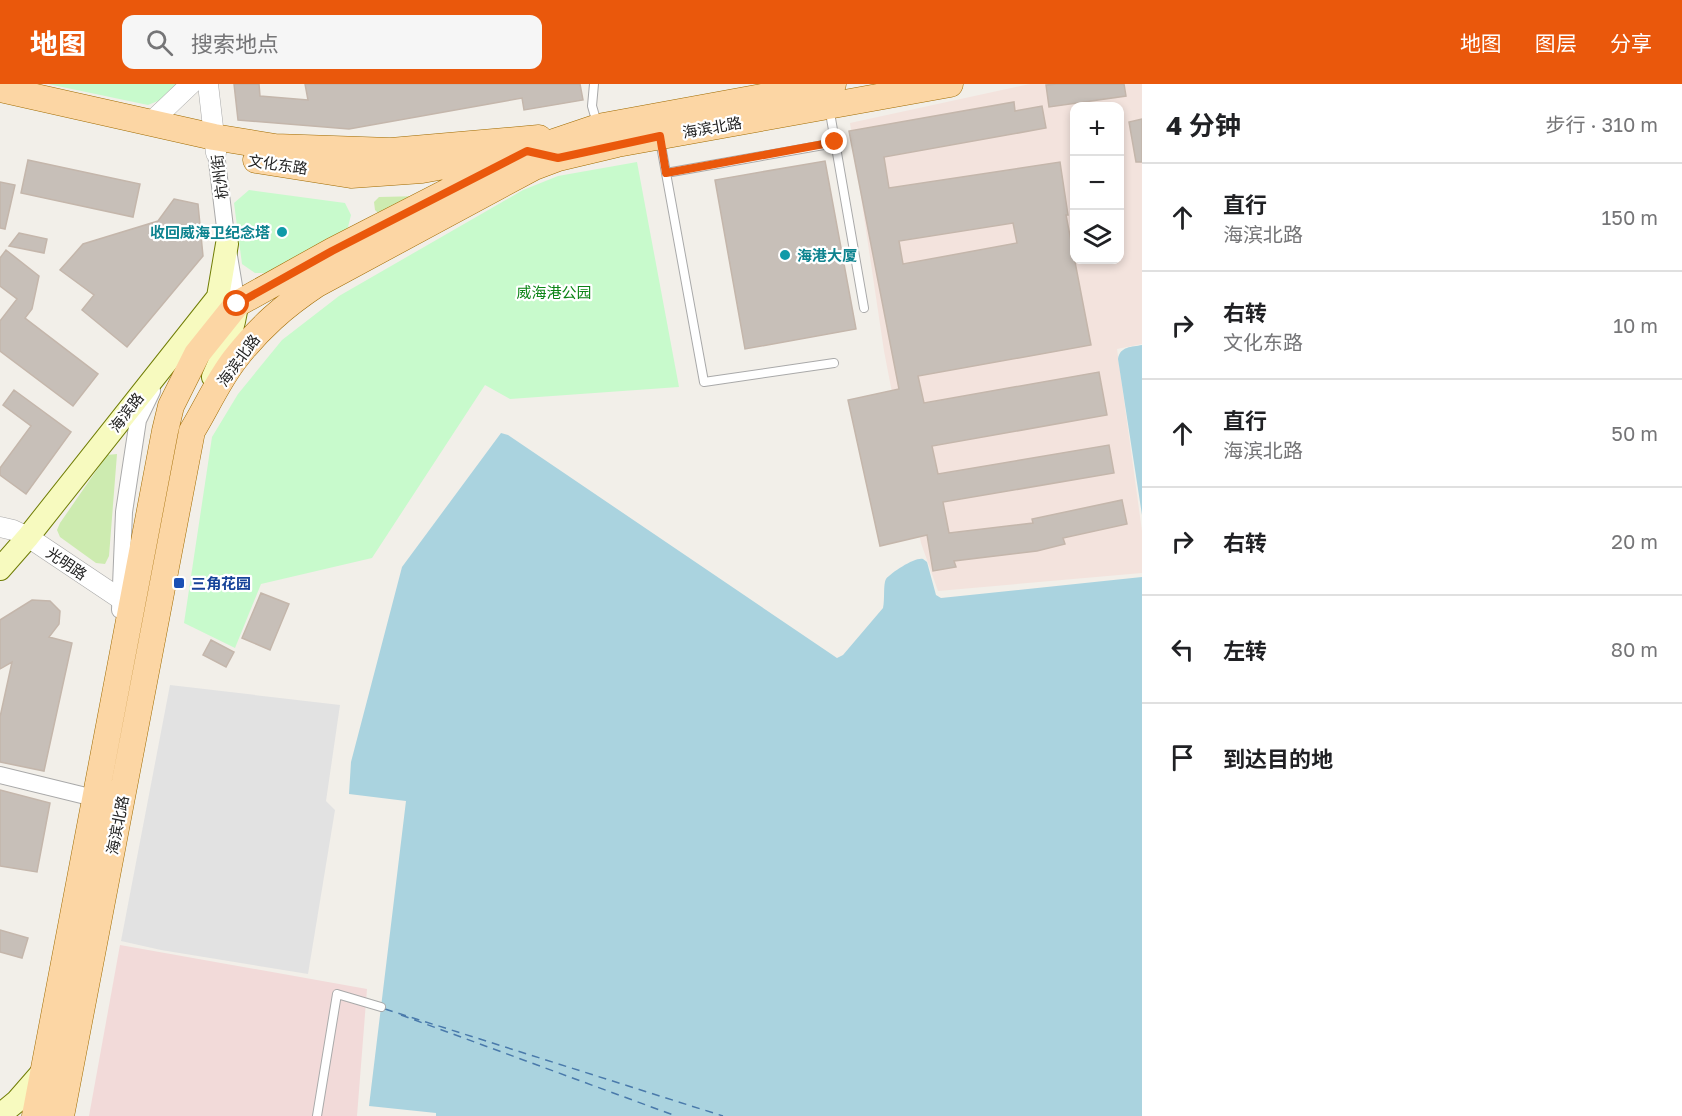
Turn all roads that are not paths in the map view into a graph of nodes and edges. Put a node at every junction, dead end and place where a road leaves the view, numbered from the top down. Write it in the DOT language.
graph roads {
  1 [pos="191,84"];
  2 [pos="208,84"];
  3 [pos="594,84"];
  4 [pos="950,84"];
  5 [pos="0,89"];
  6 [pos="831,95"];
  7 [pos="0,105"];
  8 [pos="150,123"];
  9 [pos="572,136"];
  10 [pos="603,136"];
  11 [pos="660,136"];
  12 [pos="835,142"];
  13 [pos="215,145"];
  14 [pos="527,151"];
  15 [pos="558,158"];
  16 [pos="666,173"];
  17 [pos="227,244"];
  18 [pos="237,304"];
  19 [pos="864,308"];
  20 [pos="167,361"];
  21 [pos="834,363"];
  22 [pos="192,431"];
  23 [pos="0,527"];
  24 [pos="28,537"];
  25 [pos="0,569"];
  26 [pos="126,603"];
  27 [pos="0,775"];
  28 [pos="94,798"];
  29 [pos="381,1007"];
  30 [pos="44,1070"];
  31 [pos="0,1115"];
  32 [pos="35,1116"];
  33 [pos="61,1116"];
  34 [pos="317,1116"];
  1 -- 8 [label="street"];
  2 -- 13 [label="street, 杭州街"];
  3 -- 10 [label="lane"];
  4 -- 6 [label="main road, 海滨北路"];
  5 -- 8 [label="main road"];
  6 -- 10 [label="main road, 海滨北路"];
  6 -- 11 [label="main road, 海滨北路"];
  6 -- 12 [label="lane"];
  7 -- 13 [label="main road, 文化东路"];
  8 -- 13 [label="main road"];
  9 -- 10 [label="main road, 海滨北路"];
  9 -- 13 [label="main road"];
  9 -- 14 [label="main road, 海滨北路"];
  10 -- 11 [label="main road, 海滨北路"];
  10 -- 15 [label="main road, 海滨北路"];
  11 -- 16 [label="lane"];
  12 -- 16 [label="lane"];
  12 -- 19 [label="lane"];
  13 -- 14 [label="main road, 文化东路"];
  13 -- 17 [label="street, 杭州街"];
  14 -- 15 [label="main road, 文化东路"];
  14 -- 18 [label="main road, 海滨北路"];
  15 -- 22 [label="main road, 海滨北路"];
  16 -- 21 [label="lane"];
  17 -- 18 [label="street, 杭州街"];
  17 -- 20 [label="main road, 海滨路"];
  18 -- 22 [label="main road"];
  18 -- 26 [label="main road, 海滨北路"];
  20 -- 24 [label="main road, 海滨路"];
  20 -- 26 [label="street"];
  22 -- 33 [label="main road, 海滨北路"];
  23 -- 24 [label="street, 光明路"];
  24 -- 25 [label="main road, 海滨路"];
  24 -- 26 [label="street, 光明路"];
  26 -- 28 [label="main road, 海滨北路"];
  27 -- 28 [label="street"];
  28 -- 30 [label="main road, 海滨北路"];
  29 -- 34 [label="lane"];
  30 -- 31 [label="main road"];
  30 -- 32 [label="main road, 海滨北路"];
}
